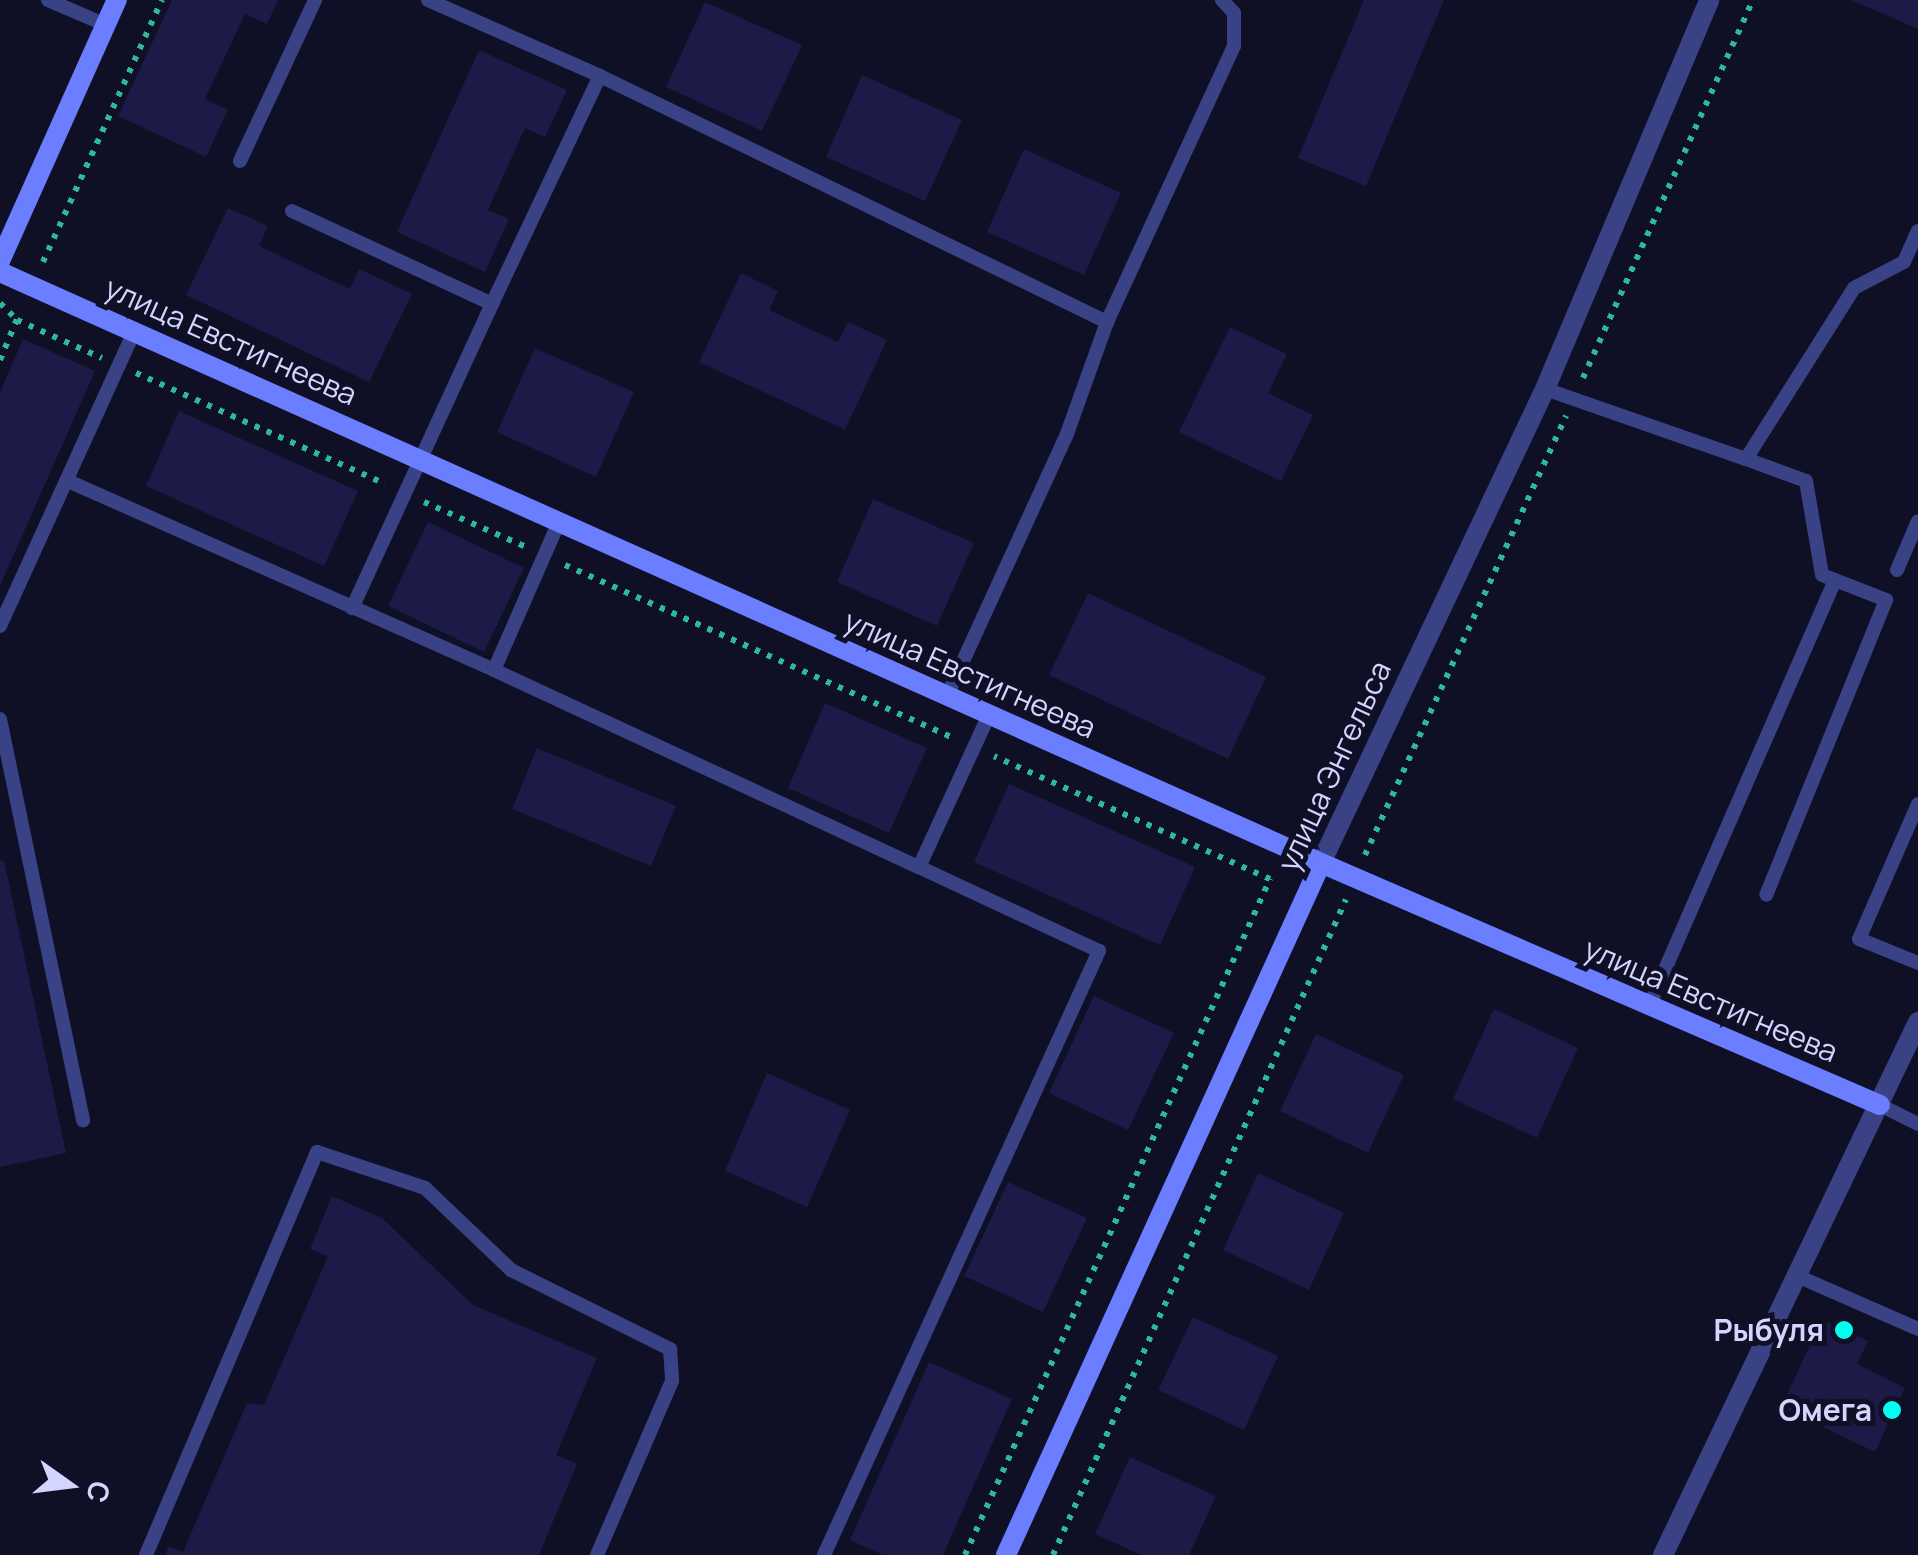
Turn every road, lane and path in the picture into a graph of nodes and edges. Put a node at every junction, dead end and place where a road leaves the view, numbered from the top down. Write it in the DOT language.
graph roads {
  1 [pos="48,0"];
  2 [pos="117,0"];
  3 [pos="162,0"];
  4 [pos="315,0"];
  5 [pos="428,0"];
  6 [pos="1222,0"];
  7 [pos="1709,0"];
  8 [pos="1753,0"];
  9 [pos="106,25"];
  10 [pos="600,76"];
  11 [pos="240,161"];
  12 [pos="292,210"];
  13 [pos="1918,230"];
  14 [pos="0,261"];
  15 [pos="0,272"];
  16 [pos="32,286"];
  17 [pos="492,304"];
  18 [pos="1107,322"];
  19 [pos="135,330"];
  20 [pos="0,360"];
  21 [pos="1545,390"];
  22 [pos="1573,399"];
  23 [pos="420,459"];
  24 [pos="1746,459"];
  25 [pos="68,481"];
  26 [pos="559,522"];
  27 [pos="1918,522"];
  28 [pos="1897,570"];
  29 [pos="1835,580"];
  30 [pos="352,608"];
  31 [pos="0,626"];
  32 [pos="494,670"];
  33 [pos="947,696"];
  34 [pos="988,715"];
  35 [pos="0,718"];
  36 [pos="1918,804"];
  37 [pos="1320,864"];
  38 [pos="920,867"];
  39 [pos="1355,878"];
  40 [pos="1766,895"];
  41 [pos="1918,963"];
  42 [pos="1650,1006"];
  43 [pos="1918,1022"];
  44 [pos="1880,1106"];
  45 [pos="83,1121"];
  46 [pos="1918,1124"];
  47 [pos="1794,1275"];
  48 [pos="1918,1329"];
  49 [pos="146,1555"];
  50 [pos="597,1555"];
  51 [pos="824,1555"];
  52 [pos="1006,1555"];
  53 [pos="1053,1555"];
  54 [pos="1663,1555"];
  1 -- 9 [label="lane"];
  2 -- 9 [label="main road"];
  3 -- 16 [label="path"];
  4 -- 11 [label="lane"];
  5 -- 10 [label="lane"];
  6 -- 18 [label="lane"];
  7 -- 21 [label="street, улица Энгельса"];
  8 -- 22 [label="path"];
  9 -- 14 [label="main road"];
  10 -- 17 [label="lane"];
  10 -- 18 [label="lane"];
  12 -- 17 [label="lane"];
  13 -- 24 [label="lane"];
  15 -- 16 [label="main road, улица Евстигнеева"];
  16 -- 19 [label="main road, улица Евстигнеева"];
  16 -- 20 [label="path"];
  17 -- 23 [label="lane"];
  18 -- 33 [label="lane"];
  19 -- 23 [label="main road, улица Евстигнеева"];
  19 -- 25 [label="lane"];
  21 -- 22 [label="lane"];
  21 -- 37 [label="street, улица Энгельса"];
  22 -- 24 [label="lane"];
  22 -- 39 [label="path"];
  23 -- 26 [label="main road, улица Евстигнеева"];
  23 -- 30 [label="lane"];
  24 -- 29 [label="lane"];
  25 -- 30 [label="lane"];
  25 -- 31 [label="lane"];
  26 -- 32 [label="lane"];
  26 -- 33 [label="main road, улица Евстигнеева"];
  27 -- 28 [label="lane"];
  29 -- 40 [label="lane"];
  29 -- 42 [label="lane"];
  30 -- 32 [label="lane"];
  32 -- 38 [label="lane"];
  33 -- 34 [label="main road, улица Евстигнеева"];
  34 -- 37 [label="main road, улица Евстигнеева"];
  34 -- 38 [label="lane"];
  35 -- 45 [label="lane"];
  36 -- 41 [label="lane"];
  37 -- 39 [label="main road, улица Евстигнеева"];
  37 -- 52 [label="main road, улица Энгельса"];
  38 -- 51 [label="lane"];
  39 -- 42 [label="main road, улица Евстигнеева"];
  39 -- 53 [label="path"];
  42 -- 44 [label="main road, улица Евстигнеева"];
  43 -- 44 [label="street"];
  44 -- 46 [label="lane, улица Евстигнеева"];
  44 -- 47 [label="street"];
  47 -- 48 [label="lane"];
  47 -- 54 [label="street"];
  49 -- 50 [label="lane"];
}
